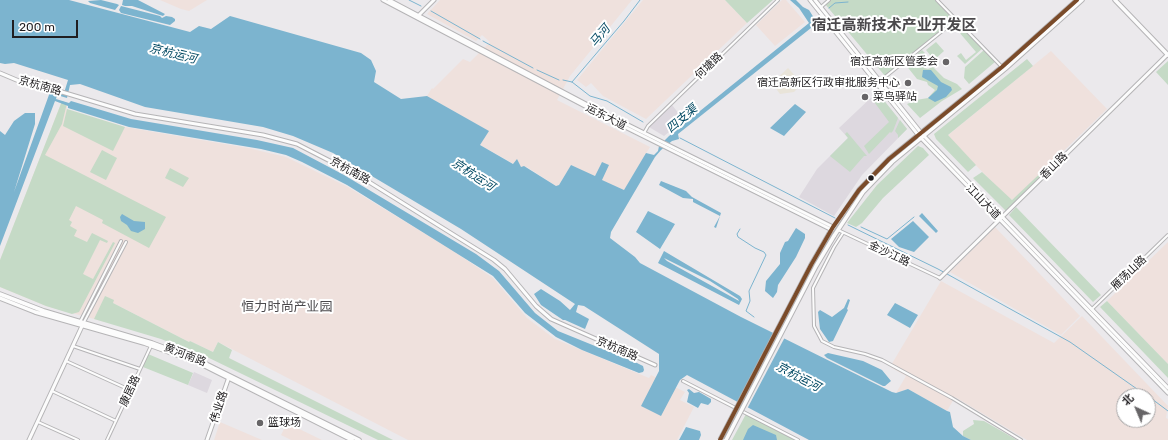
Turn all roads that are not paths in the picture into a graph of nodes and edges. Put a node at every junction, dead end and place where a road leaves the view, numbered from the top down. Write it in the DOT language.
graph roads {
  1 [pos="383,0"];
  2 [pos="390,0"];
  3 [pos="433,0"];
  4 [pos="778,0"];
  5 [pos="810,0"];
  6 [pos="815,0"];
  7 [pos="829,0"];
  8 [pos="937,0"];
  9 [pos="1077,0"];
  10 [pos="1082,0"];
  11 [pos="1115,0"];
  12 [pos="820,7"];
  13 [pos="416,16"];
  14 [pos="956,20"];
  15 [pos="1168,55"];
  16 [pos="1002,67"];
  17 [pos="0,73"];
  18 [pos="880,81"];
  19 [pos="643,134"];
  20 [pos="920,135"];
  21 [pos="1001,219"];
  22 [pos="834,229"];
  23 [pos="843,233"];
  24 [pos="831,235"];
  25 [pos="1168,235"];
  26 [pos="121,241"];
  27 [pos="126,242"];
  28 [pos="940,278"];
  29 [pos="0,294"];
  30 [pos="0,298"];
  31 [pos="1091,310"];
  32 [pos="81,324"];
  33 [pos="152,344"];
  34 [pos="73,346"];
  35 [pos="66,361"];
  36 [pos="655,366"];
  37 [pos="140,369"];
  38 [pos="229,376"];
  39 [pos="683,381"];
  40 [pos="1168,388"];
  41 [pos="130,390"];
  42 [pos="52,391"];
  43 [pos="1168,393"];
  44 [pos="116,421"];
  45 [pos="38,422"];
  46 [pos="29,440"];
  47 [pos="78,440"];
  48 [pos="107,440"];
  49 [pos="207,440"];
  50 [pos="352,440"];
  51 [pos="359,440"];
  52 [pos="720,440"];
  53 [pos="726,440"];
  54 [pos="798,440"];
  55 [pos="1021,440"];
  1 -- 13 [label="street, 运东大道"];
  2 -- 13 [label="street, 运东大道"];
  3 -- 13 [label="street"];
  4 -- 19 [label="street, 何塘路"];
  5 -- 20 [label="street, 江山大道"];
  6 -- 12 [label="street, 江山大道"];
  7 -- 12 [label="street"];
  8 -- 14 [label="street"];
  9 -- 16 [label="main road"];
  10 -- 20 [label="main road"];
  11 -- 15 [label="main road"];
  12 -- 18 [label="street, 江山大道"];
  13 -- 19 [label="street, 运东大道"];
  14 -- 16 [label="street"];
  14 -- 18 [label="street"];
  15 -- 21 [label="street, 香山路"];
  16 -- 20 [label="main road"];
  17 -- 36 [label="street, 京杭南路"];
  18 -- 20 [label="street, 江山大道"];
  19 -- 22 [label="street, 运东大道"];
  20 -- 21 [label="street, 江山大道"];
  20 -- 22 [label="main road"];
  21 -- 28 [label="street, 香山路"];
  21 -- 31 [label="street, 江山大道"];
  22 -- 23 [label="street, 金沙江路"];
  22 -- 24 [label="main road"];
  23 -- 28 [label="street, 金沙江路"];
  23 -- 55 [label="street"];
  24 -- 52 [label="main road, bridge"];
  24 -- 53 [label="main road, bridge"];
  25 -- 31 [label="street, 雁荡山路"];
  26 -- 32 [label="street"];
  27 -- 32 [label="street"];
  29 -- 32 [label="main road, 黄河南路"];
  30 -- 32 [label="main road, 黄河南路"];
  31 -- 40 [label="street, 江山大道"];
  31 -- 43 [label="street, 江山大道"];
  32 -- 33 [label="main road, 黄河南路"];
  32 -- 34 [label="street"];
  33 -- 37 [label="street, 康居路"];
  33 -- 38 [label="main road, 黄河南路"];
  34 -- 35 [label="street"];
  34 -- 37 [label="street"];
  35 -- 41 [label="street"];
  35 -- 42 [label="street"];
  37 -- 41 [label="street, 康居路"];
  38 -- 49 [label="street, 伟业路"];
  38 -- 50 [label="main road, 黄河南路"];
  38 -- 51 [label="main road, 黄河南路"];
  39 -- 54 [label="street"];
  41 -- 44 [label="street, 康居路"];
  42 -- 44 [label="street"];
  42 -- 45 [label="street"];
  44 -- 48 [label="street, 康居路"];
  45 -- 46 [label="street"];
  45 -- 47 [label="street"];
}
